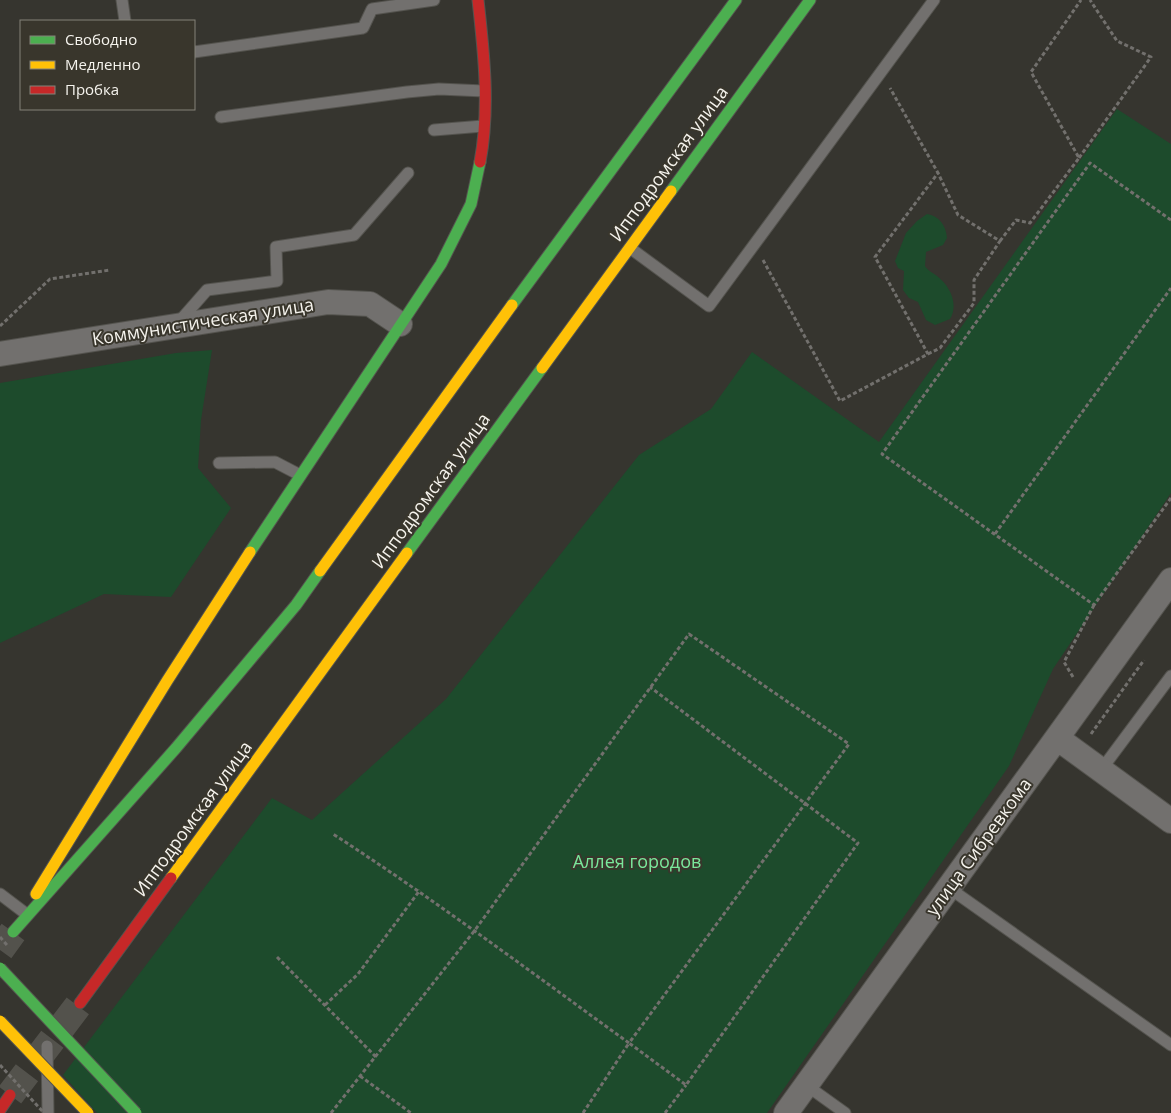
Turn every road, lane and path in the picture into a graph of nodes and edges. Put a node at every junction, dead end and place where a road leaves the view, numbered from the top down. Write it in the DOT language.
graph roads {
  1 [pos="122,0"];
  2 [pos="434,0"];
  3 [pos="478,0"];
  4 [pos="736,0"];
  5 [pos="810,0"];
  6 [pos="934,0"];
  7 [pos="1081,0"];
  8 [pos="1090,0"];
  9 [pos="125,20"];
  10 [pos="195,52"];
  11 [pos="881,72"];
  12 [pos="484,91"];
  13 [pos="221,117"];
  14 [pos="483,126"];
  15 [pos="434,130"];
  16 [pos="1079,158"];
  17 [pos="938,173"];
  18 [pos="408,174"];
  19 [pos="1171,220"];
  20 [pos="1000,241"];
  21 [pos="754,244"];
  22 [pos="630,248"];
  23 [pos="110,270"];
  24 [pos="1171,288"];
  25 [pos="400,324"];
  26 [pos="0,326"];
  27 [pos="174,328"];
  28 [pos="0,354"];
  29 [pos="928,354"];
  30 [pos="218,463"];
  31 [pos="300,475"];
  32 [pos="1171,498"];
  33 [pos="994,534"];
  34 [pos="1171,580"];
  35 [pos="1149,653"];
  36 [pos="1171,676"];
  37 [pos="650,687"];
  38 [pos="1057,738"];
  39 [pos="1078,753"];
  40 [pos="1101,770"];
  41 [pos="806,802"];
  42 [pos="1171,821"];
  43 [pos="334,834"];
  44 [pos="949,888"];
  45 [pos="420,890"];
  46 [pos="0,894"];
  47 [pos="25,913"];
  48 [pos="475,930"];
  49 [pos="277,957"];
  50 [pos="0,968"];
  51 [pos="80,1004"];
  52 [pos="325,1005"];
  53 [pos="0,1021"];
  54 [pos="629,1043"];
  55 [pos="1171,1045"];
  56 [pos="47,1046"];
  57 [pos="376,1057"];
  58 [pos="0,1065"];
  59 [pos="360,1076"];
  60 [pos="686,1085"];
  61 [pos="806,1085"];
  62 [pos="10,1095"];
  63 [pos="0,1110"];
  64 [pos="46,1113"];
  65 [pos="88,1113"];
  66 [pos="136,1113"];
  67 [pos="330,1113"];
  68 [pos="411,1113"];
  69 [pos="583,1113"];
  70 [pos="665,1113"];
  71 [pos="786,1113"];
  72 [pos="845,1113"];
  1 -- 9 [label="lane"];
  2 -- 10 [label="lane"];
  3 -- 12 [label="main road"];
  4 -- 47 [label="main road"];
  5 -- 22 [label="main road, Ипподромская улица"];
  6 -- 11 [label="lane"];
  7 -- 16 [label="path"];
  8 -- 16 [label="path"];
  11 -- 17 [label="path"];
  11 -- 21 [label="lane"];
  12 -- 13 [label="lane"];
  12 -- 14 [label="main road"];
  14 -- 15 [label="lane"];
  14 -- 25 [label="main road"];
  16 -- 20 [label="path"];
  17 -- 20 [label="path"];
  17 -- 29 [label="path"];
  18 -- 27 [label="lane"];
  19 -- 33 [label="path"];
  20 -- 29 [label="path"];
  21 -- 22 [label="lane"];
  21 -- 29 [label="path"];
  22 -- 51 [label="main road, Ипподромская улица"];
  23 -- 26 [label="path"];
  24 -- 33 [label="path"];
  25 -- 27 [label="street, Коммунистическая улица"];
  25 -- 31 [label="main road"];
  27 -- 28 [label="street, Коммунистическая улица"];
  30 -- 31 [label="lane"];
  31 -- 47 [label="main road"];
  32 -- 33 [label="path"];
  34 -- 38 [label="street, улица Сибревкома"];
  35 -- 39 [label="path"];
  36 -- 40 [label="lane"];
  37 -- 41 [label="path"];
  37 -- 41 [label="path"];
  37 -- 48 [label="path"];
  38 -- 39 [label="street"];
  38 -- 44 [label="street, улица Сибревкома"];
  39 -- 40 [label="street"];
  40 -- 42 [label="street"];
  41 -- 54 [label="path"];
  41 -- 60 [label="path"];
  43 -- 45 [label="path"];
  44 -- 55 [label="lane"];
  44 -- 61 [label="street, улица Сибревкома"];
  45 -- 48 [label="path"];
  45 -- 52 [label="path"];
  46 -- 47 [label="lane"];
  48 -- 54 [label="path"];
  48 -- 57 [label="path"];
  49 -- 52 [label="path"];
  50 -- 66 [label="main road, bridge"];
  52 -- 57 [label="path"];
  53 -- 65 [label="main road, bridge"];
  54 -- 60 [label="path"];
  54 -- 69 [label="path"];
  56 -- 64 [label="lane"];
  57 -- 59 [label="path"];
  58 -- 64 [label="path, bridge"];
  59 -- 67 [label="path"];
  59 -- 68 [label="path"];
  60 -- 70 [label="path"];
  61 -- 71 [label="street, улица Сибревкома"];
  61 -- 72 [label="lane"];
  62 -- 63 [label="main road"];
}
